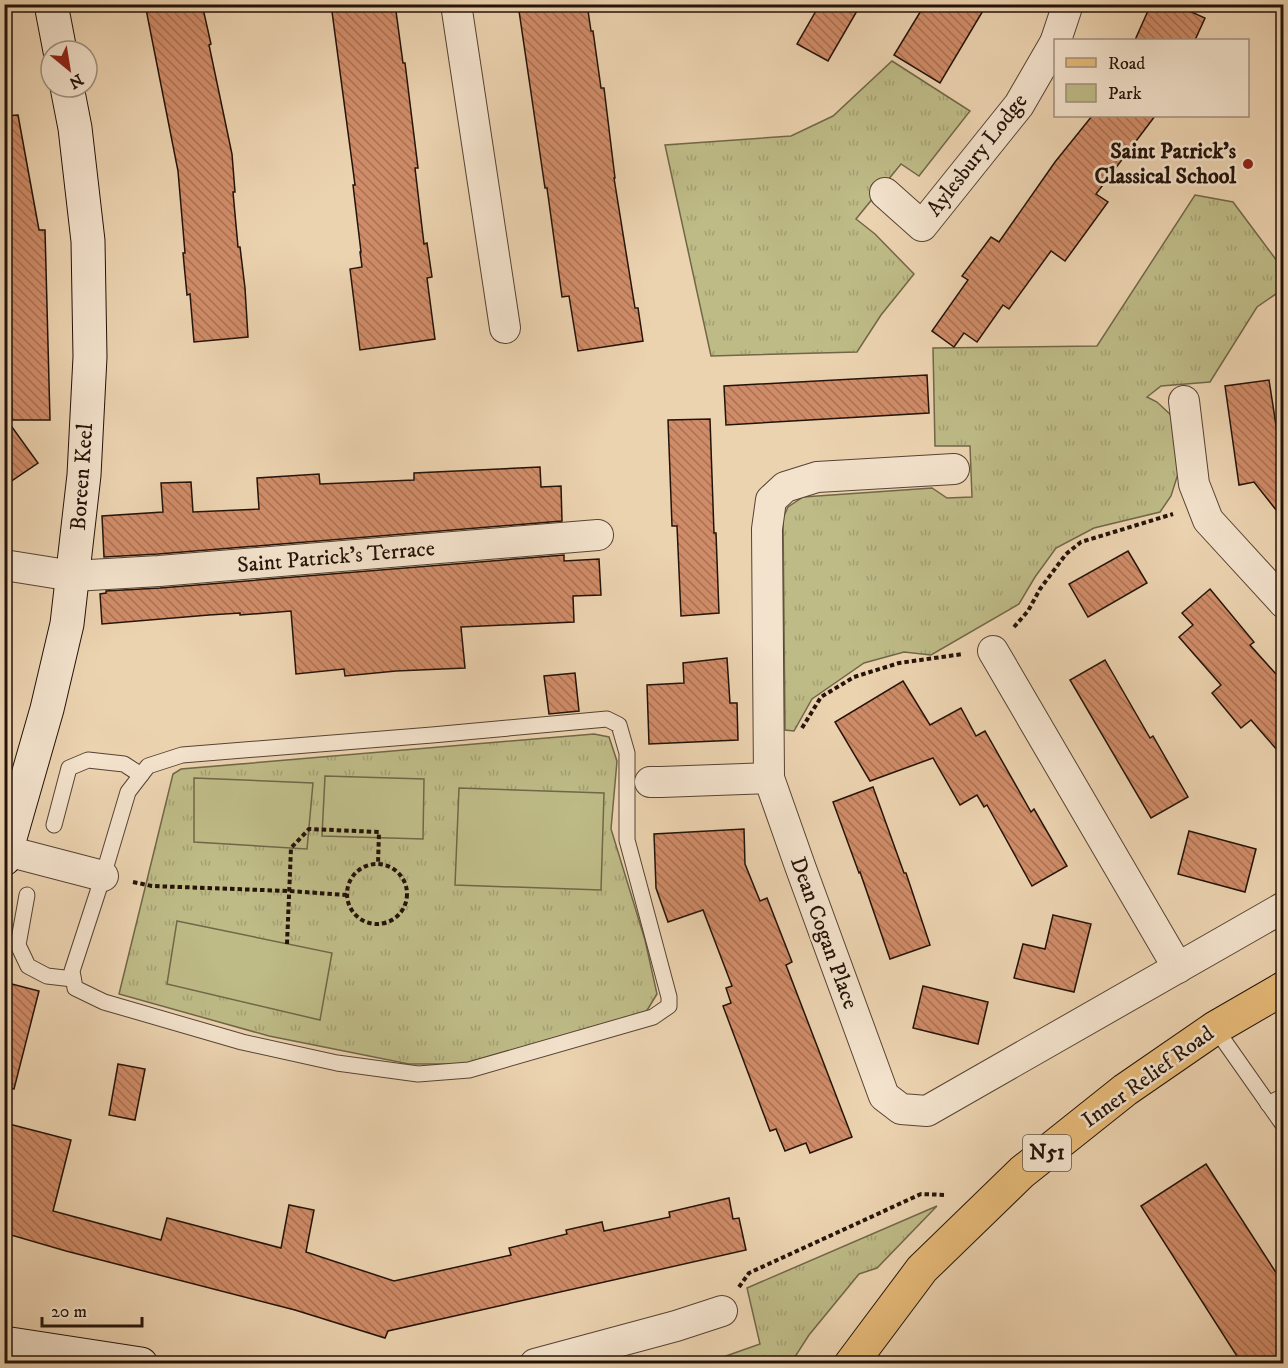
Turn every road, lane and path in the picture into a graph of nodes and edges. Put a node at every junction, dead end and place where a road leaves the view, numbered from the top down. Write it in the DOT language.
graph roads {
  1 [pos="51,4"];
  2 [pos="456,4"];
  3 [pos="1068,4"];
  4 [pos="58,39"];
  5 [pos="1057,39"];
  6 [pos="1054,44"];
  7 [pos="69,99"];
  8 [pos="885,193"];
  9 [pos="505,328"];
  10 [pos="1184,401"];
  11 [pos="954,469"];
  12 [pos="598,535"];
  13 [pos="4,565"];
  14 [pos="73,576"];
  15 [pos="1284,603"];
  16 [pos="993,651"];
  17 [pos="141,775"];
  18 [pos="770,778"];
  19 [pos="650,782"];
  20 [pos="54,825"];
  21 [pos="6,855"];
  22 [pos="378,864"];
  23 [pos="103,876"];
  24 [pos="289,891"];
  25 [pos="347,895"];
  26 [pos="27,896"];
  27 [pos="1284,907"];
  28 [pos="287,944"];
  29 [pos="1178,968"];
  30 [pos="73,979"];
  31 [pos="1284,988"];
  32 [pos="1215,1028"];
  33 [pos="1284,1096"];
  34 [pos="1268,1104"];
  35 [pos="1284,1126"];
  36 [pos="996,1198"];
  37 [pos="722,1311"];
  38 [pos="4,1343"];
  39 [pos="141,1364"];
  40 [pos="535,1364"];
  41 [pos="851,1364"];
  1 -- 4 [label="street"];
  2 -- 9 [label="street"];
  3 -- 5 [label="street, Aylesbury Lodge"];
  6 -- 8 [label="street, Aylesbury Lodge"];
  7 -- 14 [label="street, Boreen Keel"];
  10 -- 15 [label="street"];
  11 -- 18 [label="street, Dean Cogan Place"];
  12 -- 14 [label="street, Saint Patrick's Terrace"];
  13 -- 14 [label="street, Saint Patrick's Terrace"];
  14 -- 21 [label="street, Boreen Keel"];
  16 -- 29 [label="street"];
  17 -- 20 [label="lane"];
  17 -- 23 [label="lane"];
  17 -- 30 [label="lane"];
  18 -- 19 [label="street"];
  18 -- 29 [label="street, Dean Cogan Place"];
  21 -- 23 [label="street"];
  22 -- 24 [label="path"];
  22 -- 25 [label="path"];
  22 -- 25 [label="path"];
  23 -- 24 [label="path"];
  23 -- 30 [label="lane"];
  24 -- 25 [label="path"];
  24 -- 28 [label="path"];
  26 -- 30 [label="lane"];
  27 -- 29 [label="street, Dean Cogan Place"];
  31 -- 32 [label="main road, Inner Relief Road / N51"];
  32 -- 34 [label="lane"];
  32 -- 36 [label="main road, Inner Relief Road / N51"];
  33 -- 34 [label="lane"];
  34 -- 35 [label="lane"];
  36 -- 37 [label="path"];
  36 -- 41 [label="main road, Inner Relief Road / N51"];
  37 -- 40 [label="street"];
  38 -- 39 [label="street"];
}
